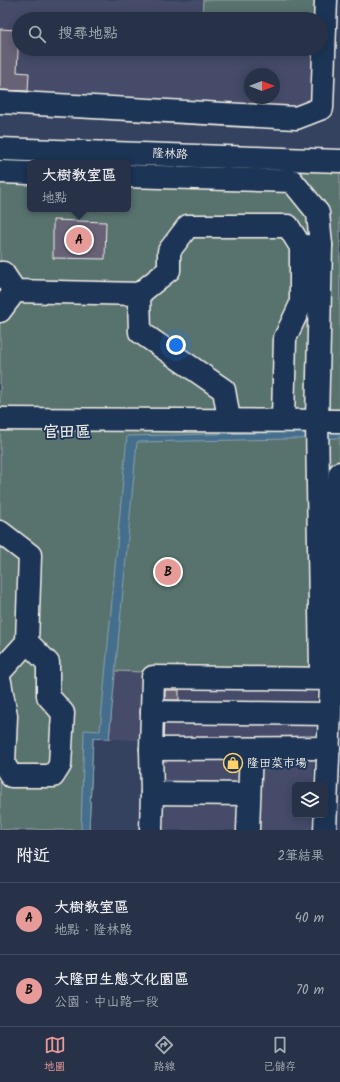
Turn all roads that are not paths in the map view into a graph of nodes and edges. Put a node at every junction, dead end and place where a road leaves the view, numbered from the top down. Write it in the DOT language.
graph roads {
  1 [pos="326,0"];
  2 [pos="326,12"];
  3 [pos="324,56"];
  4 [pos="0,102"];
  5 [pos="0,149"];
  6 [pos="340,161"];
  7 [pos="0,172"];
  8 [pos="27,173"];
  9 [pos="131,176"];
  10 [pos="311,246"];
  11 [pos="0,273"];
  12 [pos="15,291"];
  13 [pos="139,294"];
  14 [pos="0,311"];
  15 [pos="0,419"];
  16 [pos="228,419"];
  17 [pos="283,420"];
  18 [pos="317,421"];
  19 [pos="340,421"];
  20 [pos="340,473"];
  21 [pos="0,532"];
  22 [pos="27,642"];
  23 [pos="0,672"];
  24 [pos="326,679"];
  25 [pos="0,682"];
  26 [pos="152,712"];
  27 [pos="330,714"];
  28 [pos="329,748"];
  29 [pos="151,749"];
  30 [pos="251,749"];
  31 [pos="334,787"];
  32 [pos="152,793"];
  33 [pos="249,794"];
  34 [pos="151,830"];
  35 [pos="248,830"];
  36 [pos="325,830"];
  1 -- 2 [label="street"];
  3 -- 4 [label="street"];
  5 -- 6 [label="street, 隆林路"];
  7 -- 8 [label="street"];
  9 -- 10 [label="street"];
  10 -- 13 [label="street"];
  10 -- 17 [label="street"];
  10 -- 18 [label="street"];
  11 -- 12 [label="street"];
  12 -- 13 [label="street"];
  12 -- 14 [label="street"];
  13 -- 16 [label="street"];
  15 -- 16 [label="street"];
  16 -- 17 [label="street"];
  17 -- 18 [label="street"];
  18 -- 19 [label="street"];
  18 -- 24 [label="street"];
  20 -- 24 [label="street"];
  21 -- 22 [label="street"];
  22 -- 23 [label="street"];
  22 -- 25 [label="street"];
  24 -- 26 [label="street"];
  24 -- 27 [label="street"];
  26 -- 27 [label="street"];
  26 -- 29 [label="street"];
  27 -- 28 [label="street"];
  28 -- 30 [label="street"];
  28 -- 31 [label="street"];
  29 -- 30 [label="street"];
  29 -- 32 [label="street"];
  30 -- 33 [label="street"];
  31 -- 36 [label="street"];
  32 -- 33 [label="street"];
  32 -- 34 [label="street"];
  33 -- 35 [label="street"];
}
